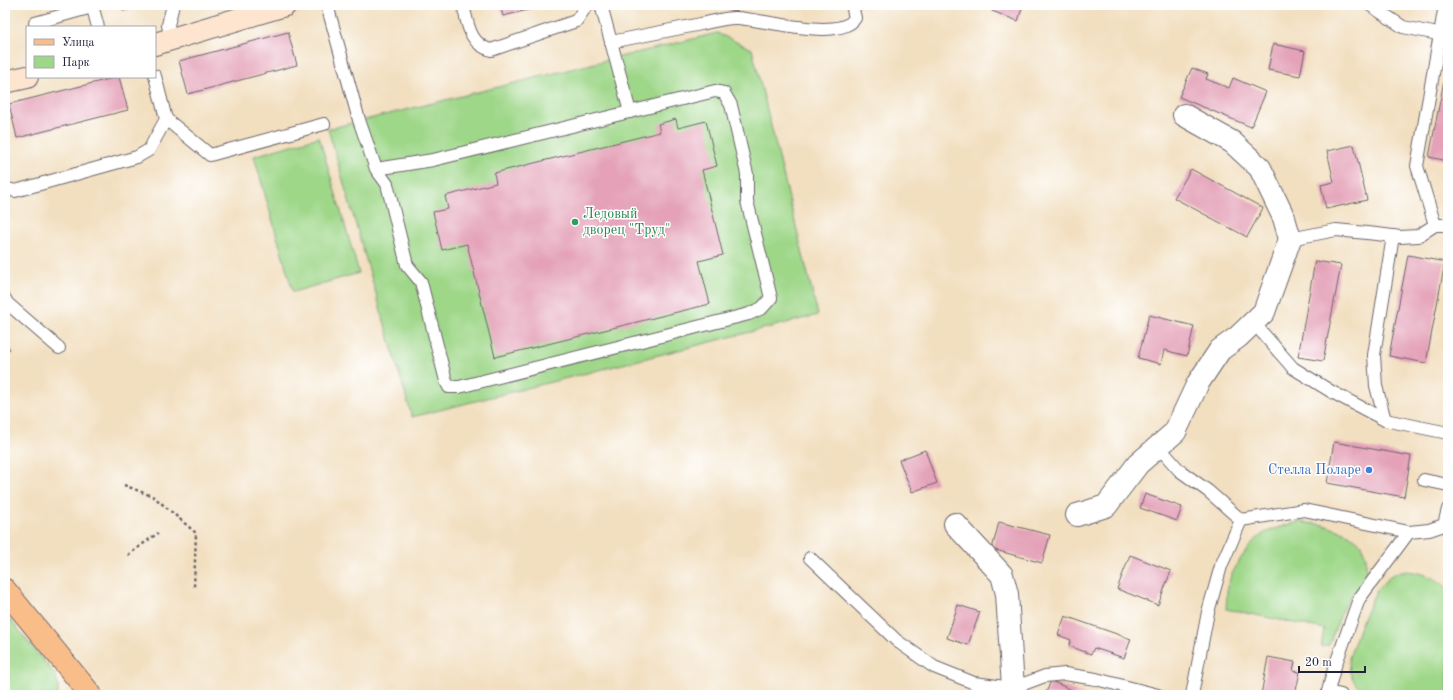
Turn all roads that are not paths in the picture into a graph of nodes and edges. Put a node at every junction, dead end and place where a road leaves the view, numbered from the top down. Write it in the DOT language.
graph roads {
  1 [pos="173,5"];
  2 [pos="283,5"];
  3 [pos="328,5"];
  4 [pos="463,5"];
  5 [pos="587,5"];
  6 [pos="601,5"];
  7 [pos="852,5"];
  8 [pos="1370,5"];
  9 [pos="1445,5"];
  10 [pos="92,6"];
  11 [pos="34,23"];
  12 [pos="98,26"];
  13 [pos="1444,35"];
  14 [pos="163,42"];
  15 [pos="611,42"];
  16 [pos="26,77"];
  17 [pos="156,78"];
  18 [pos="5,82"];
  19 [pos="630,112"];
  20 [pos="1184,115"];
  21 [pos="166,119"];
  22 [pos="324,124"];
  23 [pos="376,169"];
  24 [pos="5,188"];
  25 [pos="1435,225"];
  26 [pos="1448,225"];
  27 [pos="1393,236"];
  28 [pos="1290,239"];
  29 [pos="5,299"];
  30 [pos="1253,322"];
  31 [pos="59,348"];
  32 [pos="1385,420"];
  33 [pos="1448,433"];
  34 [pos="1158,446"];
  35 [pos="1424,480"];
  36 [pos="1448,485"];
  37 [pos="1448,509"];
  38 [pos="1076,515"];
  39 [pos="1241,520"];
  40 [pos="955,524"];
  41 [pos="1409,532"];
  42 [pos="810,558"];
  43 [pos="5,590"];
  44 [pos="1014,691"];
  45 [pos="88,694"];
  46 [pos="1327,694"];
  47 [pos="1158,695"];
  48 [pos="1192,695"];
  49 [pos="1341,695"];
  1 -- 14 [label="lane"];
  2 -- 14 [label="street"];
  3 -- 23 [label="lane"];
  4 -- 5 [label="lane"];
  6 -- 15 [label="lane"];
  7 -- 15 [label="lane"];
  8 -- 13 [label="lane"];
  9 -- 13 [label="lane"];
  10 -- 11 [label="lane"];
  10 -- 12 [label="lane"];
  13 -- 25 [label="lane"];
  15 -- 19 [label="lane"];
  16 -- 18 [label="street"];
  17 -- 21 [label="lane"];
  19 -- 23 [label="lane"];
  19 -- 23 [label="lane"];
  20 -- 28 [label="street"];
  21 -- 22 [label="lane"];
  21 -- 24 [label="lane"];
  25 -- 26 [label="lane"];
  25 -- 27 [label="lane"];
  27 -- 28 [label="lane"];
  27 -- 32 [label="lane"];
  28 -- 30 [label="street"];
  29 -- 31 [label="lane"];
  30 -- 32 [label="lane"];
  30 -- 34 [label="street"];
  32 -- 33 [label="lane"];
  34 -- 38 [label="street"];
  34 -- 39 [label="lane"];
  35 -- 36 [label="lane"];
  37 -- 41 [label="lane"];
  39 -- 41 [label="lane"];
  39 -- 48 [label="lane"];
  40 -- 44 [label="street"];
  41 -- 46 [label="lane"];
  42 -- 44 [label="lane"];
  43 -- 45 [label="main road"];
  44 -- 47 [label="lane"];
  46 -- 49 [label="lane"];
}
